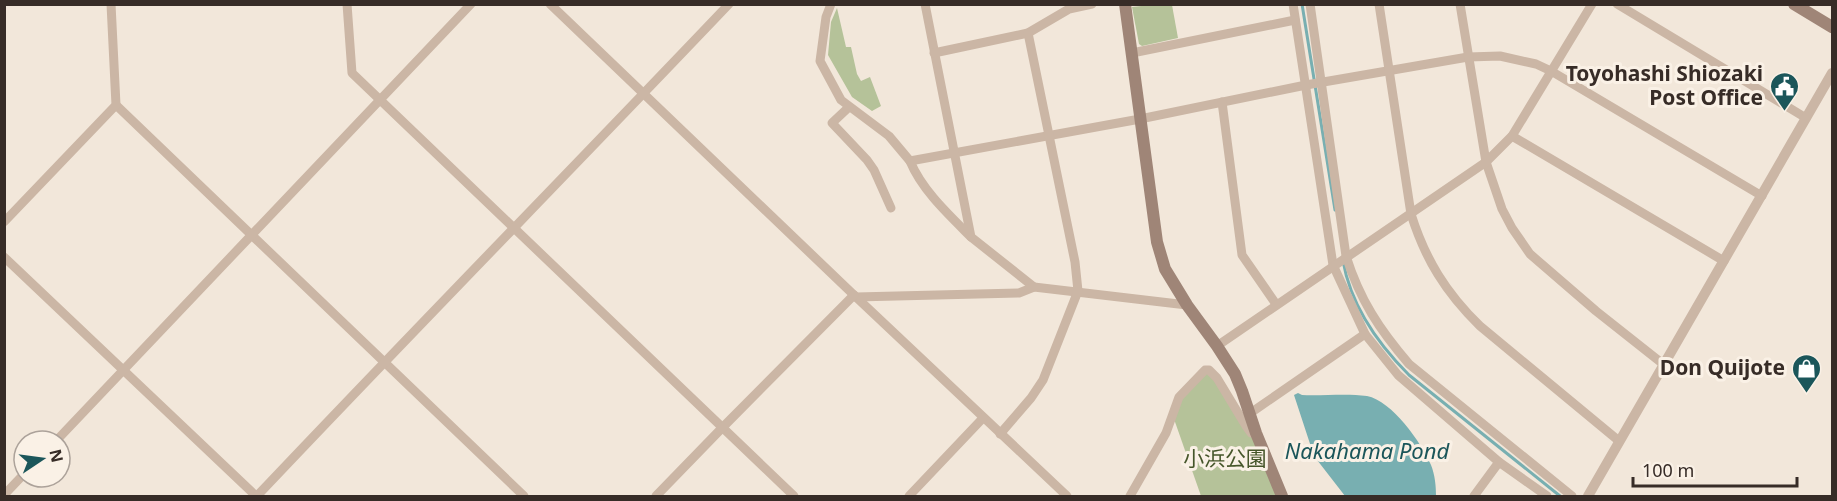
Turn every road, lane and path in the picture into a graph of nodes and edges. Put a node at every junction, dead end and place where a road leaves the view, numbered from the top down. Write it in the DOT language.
graph roads {
  1 [pos="111,4"];
  2 [pos="347,4"];
  3 [pos="471,4"];
  4 [pos="550,4"];
  5 [pos="729,4"];
  6 [pos="831,4"];
  7 [pos="925,4"];
  8 [pos="1092,4"];
  9 [pos="1125,4"];
  10 [pos="1293,4"];
  11 [pos="1310,4"];
  12 [pos="1379,4"];
  13 [pos="1460,4"];
  14 [pos="1592,4"];
  15 [pos="1617,4"];
  16 [pos="1794,4"];
  17 [pos="1068,7"];
  18 [pos="1295,20"];
  19 [pos="1833,27"];
  20 [pos="1028,33"];
  21 [pos="934,53"];
  22 [pos="1132,53"];
  23 [pos="1468,57"];
  24 [pos="1389,71"];
  25 [pos="1551,71"];
  26 [pos="1833,73"];
  27 [pos="1322,83"];
  28 [pos="1306,85"];
  29 [pos="643,94"];
  30 [pos="380,100"];
  31 [pos="1222,102"];
  32 [pos="116,105"];
  33 [pos="849,107"];
  34 [pos="1806,118"];
  35 [pos="1140,119"];
  36 [pos="1048,134"];
  37 [pos="1512,136"];
  38 [pos="953,152"];
  39 [pos="910,161"];
  40 [pos="1486,162"];
  41 [pos="1762,196"];
  42 [pos="891,208"];
  43 [pos="1411,214"];
  44 [pos="4,222"];
  45 [pos="514,230"];
  46 [pos="252,235"];
  47 [pos="971,237"];
  48 [pos="1346,256"];
  49 [pos="4,257"];
  50 [pos="1724,261"];
  51 [pos="1333,265"];
  52 [pos="1034,287"];
  53 [pos="1078,291"];
  54 [pos="855,296"];
  55 [pos="1276,304"];
  56 [pos="1187,305"];
  57 [pos="1365,334"];
  58 [pos="1217,346"];
  59 [pos="384,362"];
  60 [pos="1663,364"];
  61 [pos="123,370"];
  62 [pos="1249,414"];
  63 [pos="983,418"];
  64 [pos="722,428"];
  65 [pos="67,429"];
  66 [pos="1256,433"];
  67 [pos="1000,434"];
  68 [pos="1620,441"];
  69 [pos="1499,462"];
  70 [pos="257,496"];
  71 [pos="524,496"];
  72 [pos="656,496"];
  73 [pos="795,496"];
  74 [pos="909,496"];
  75 [pos="1067,496"];
  76 [pos="1130,496"];
  77 [pos="1282,496"];
  78 [pos="1474,496"];
  79 [pos="1547,496"];
  80 [pos="1572,496"];
  81 [pos="1588,496"];
  1 -- 32 [label="street"];
  2 -- 30 [label="street"];
  3 -- 30 [label="street"];
  4 -- 29 [label="street"];
  5 -- 29 [label="street"];
  6 -- 33 [label="street"];
  7 -- 21 [label="street"];
  8 -- 17 [label="street"];
  9 -- 22 [label="main road"];
  10 -- 18 [label="street"];
  11 -- 27 [label="street"];
  12 -- 24 [label="street"];
  13 -- 23 [label="street"];
  14 -- 25 [label="street"];
  15 -- 34 [label="street"];
  16 -- 19 [label="main road"];
  17 -- 20 [label="street"];
  18 -- 22 [label="street"];
  18 -- 28 [label="street"];
  20 -- 21 [label="street"];
  20 -- 36 [label="street"];
  21 -- 38 [label="street"];
  22 -- 35 [label="main road"];
  23 -- 24 [label="street"];
  23 -- 25 [label="street"];
  23 -- 40 [label="street"];
  24 -- 27 [label="street"];
  24 -- 43 [label="street"];
  25 -- 37 [label="street"];
  25 -- 41 [label="street"];
  26 -- 34 [label="street"];
  27 -- 28 [label="street"];
  27 -- 48 [label="street"];
  28 -- 31 [label="street"];
  28 -- 51 [label="street"];
  29 -- 45 [label="street"];
  29 -- 54 [label="street"];
  30 -- 45 [label="street"];
  30 -- 46 [label="street"];
  31 -- 35 [label="street"];
  31 -- 55 [label="street"];
  32 -- 44 [label="street"];
  32 -- 46 [label="street"];
  33 -- 39 [label="street"];
  33 -- 42 [label="street"];
  34 -- 41 [label="street"];
  35 -- 36 [label="street"];
  35 -- 56 [label="main road"];
  36 -- 38 [label="street"];
  36 -- 53 [label="street"];
  37 -- 40 [label="street"];
  37 -- 50 [label="street"];
  38 -- 39 [label="street"];
  38 -- 47 [label="street"];
  39 -- 47 [label="street"];
  40 -- 43 [label="street"];
  40 -- 60 [label="street"];
  41 -- 50 [label="street"];
  43 -- 48 [label="street"];
  43 -- 68 [label="street"];
  45 -- 59 [label="street"];
  45 -- 64 [label="street"];
  46 -- 59 [label="street"];
  46 -- 61 [label="street"];
  47 -- 52 [label="street"];
  48 -- 51 [label="street"];
  48 -- 80 [label="street"];
  49 -- 61 [label="street"];
  50 -- 60 [label="street"];
  51 -- 55 [label="street"];
  51 -- 57 [label="street"];
  52 -- 53 [label="street"];
  52 -- 54 [label="street"];
  53 -- 56 [label="street"];
  53 -- 67 [label="street"];
  54 -- 63 [label="street"];
  54 -- 64 [label="street"];
  55 -- 58 [label="street"];
  56 -- 58 [label="main road"];
  57 -- 62 [label="street"];
  57 -- 69 [label="street"];
  58 -- 62 [label="main road"];
  59 -- 70 [label="street"];
  59 -- 71 [label="street"];
  60 -- 68 [label="street"];
  61 -- 65 [label="street"];
  61 -- 70 [label="street"];
  62 -- 66 [label="main road"];
  63 -- 67 [label="street"];
  63 -- 74 [label="street"];
  64 -- 72 [label="street"];
  64 -- 73 [label="street"];
  66 -- 76 [label="street"];
  66 -- 77 [label="main road"];
  67 -- 75 [label="street"];
  68 -- 81 [label="street"];
  69 -- 78 [label="street"];
  69 -- 79 [label="street"];
}
